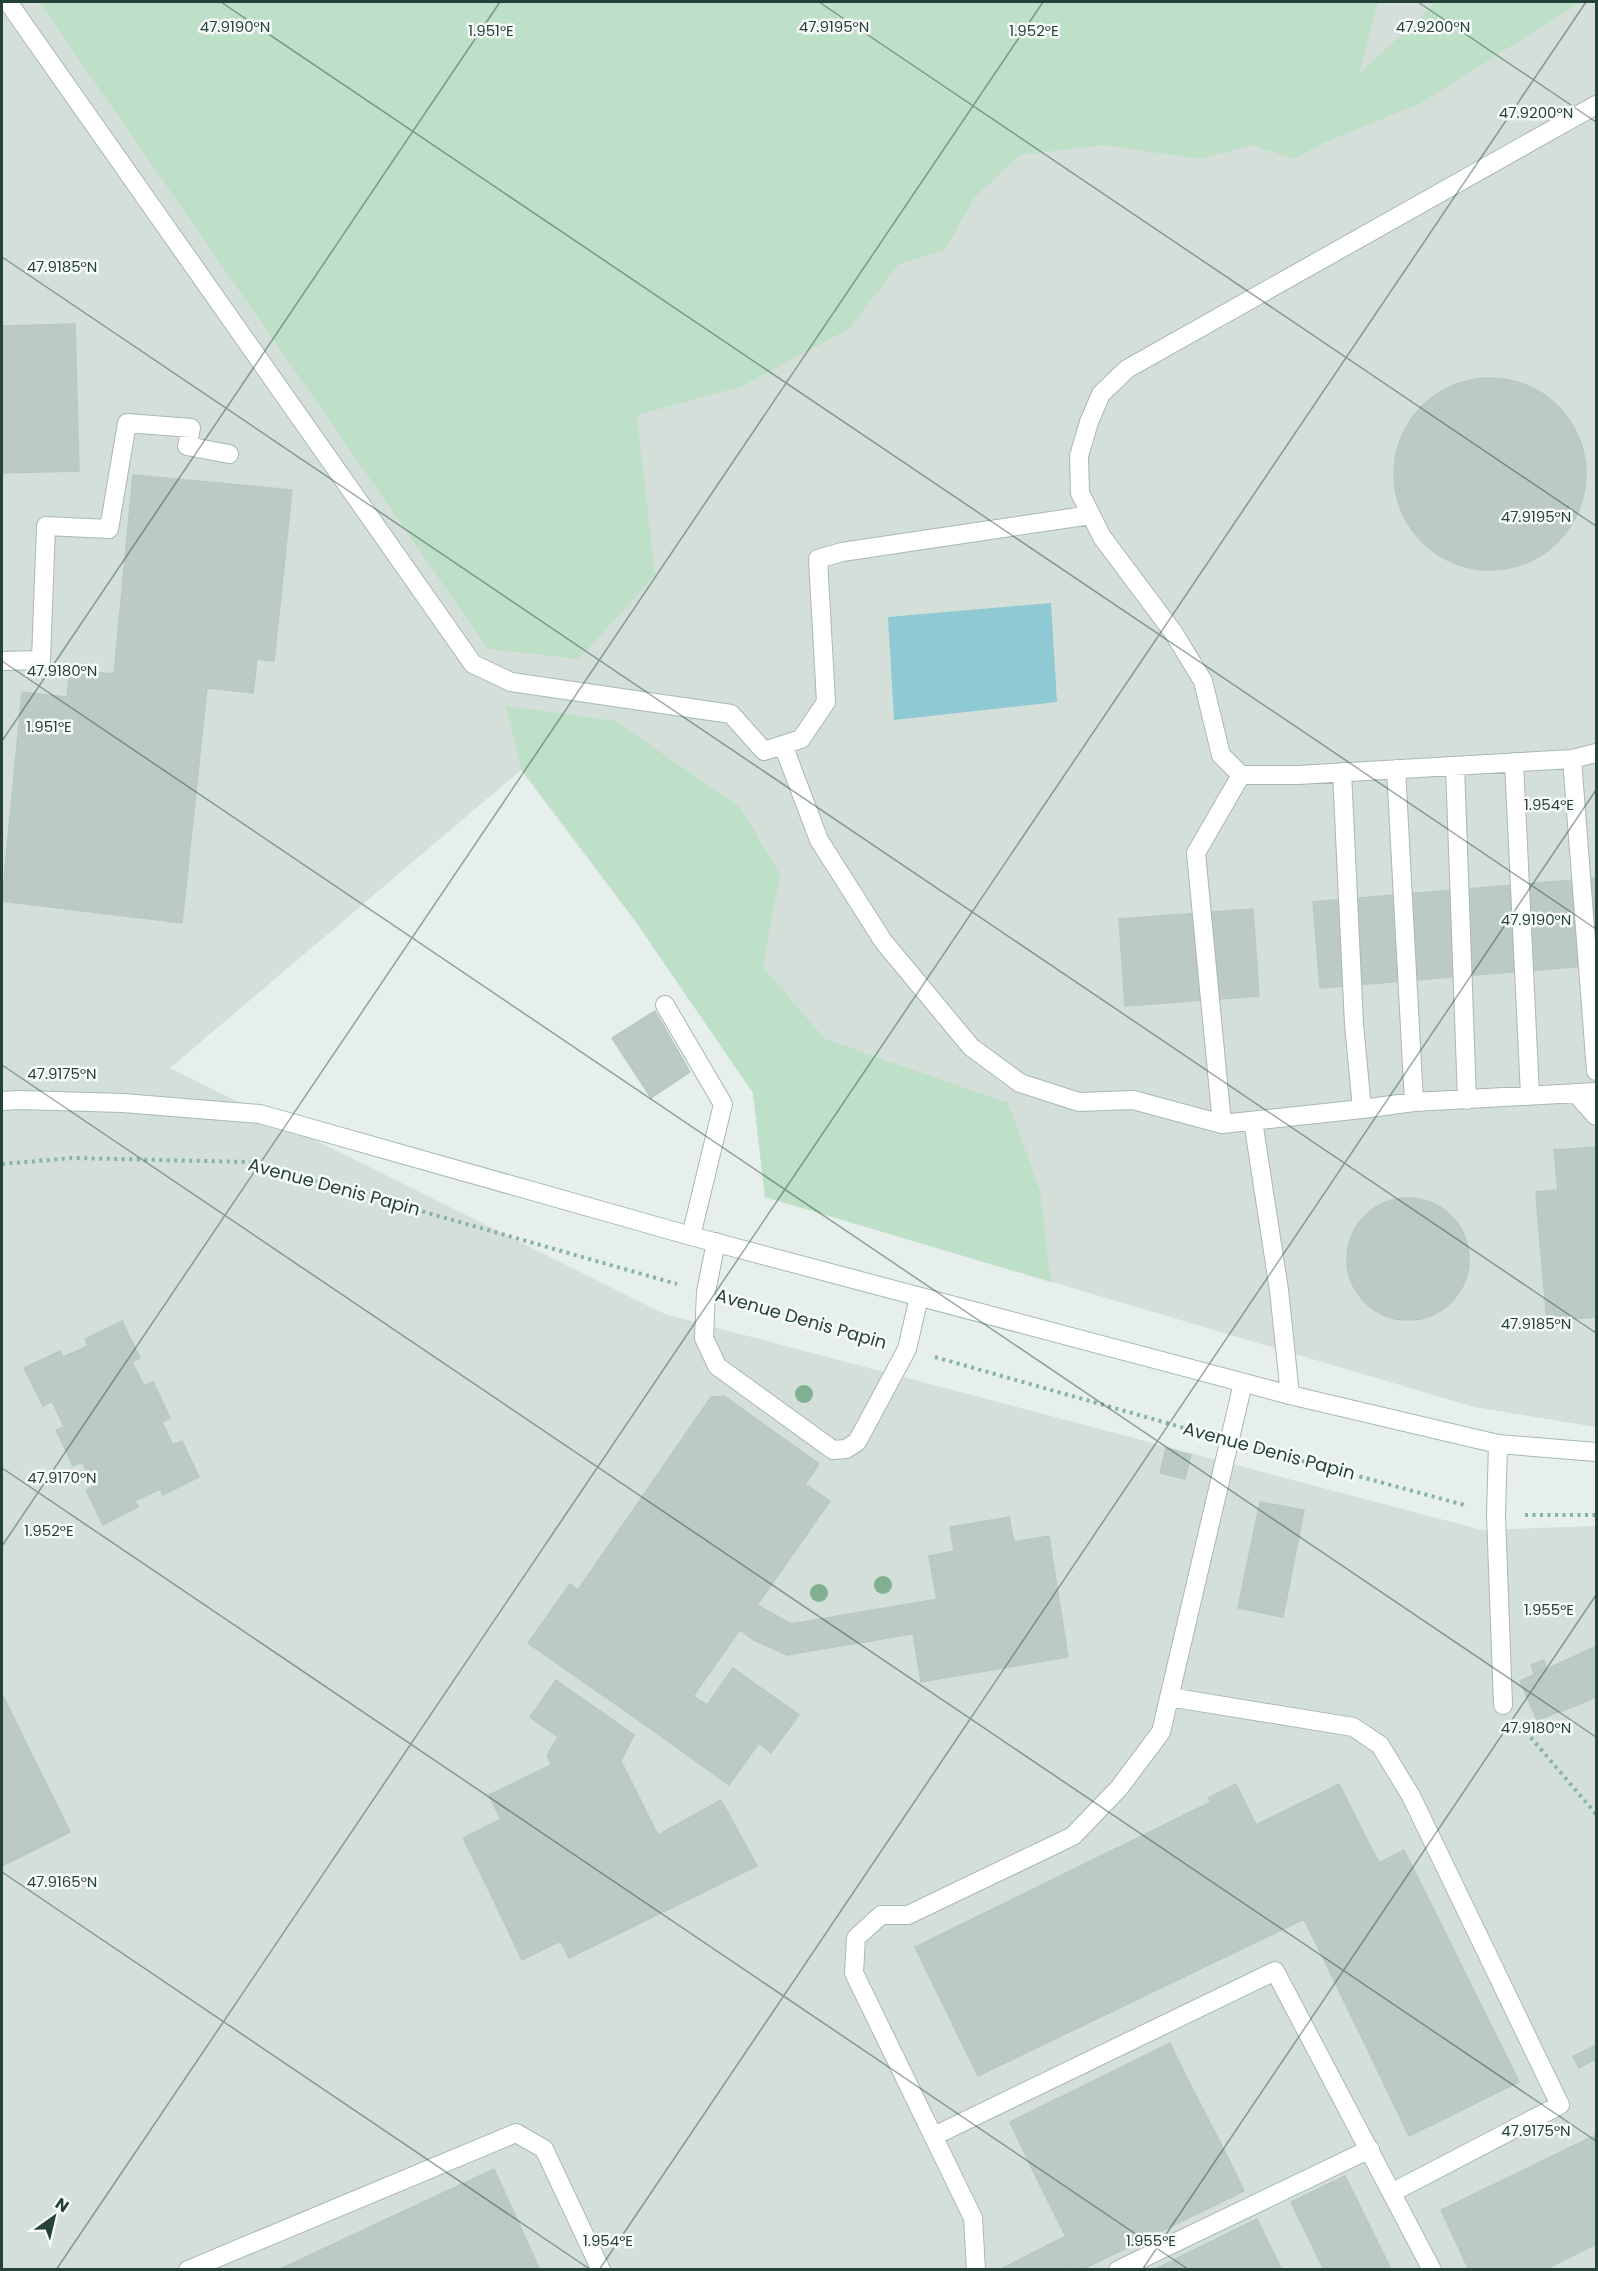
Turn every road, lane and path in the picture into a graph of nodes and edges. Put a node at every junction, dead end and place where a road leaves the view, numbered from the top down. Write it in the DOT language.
graph roads {
  1 [pos="8,2"];
  2 [pos="1596,105"];
  3 [pos="229,454"];
  4 [pos="1091,515"];
  5 [pos="2,661"];
  6 [pos="783,745"];
  7 [pos="1596,753"];
  8 [pos="1572,759"];
  9 [pos="1514,762"];
  10 [pos="1455,766"];
  11 [pos="1396,769"];
  12 [pos="1342,772"];
  13 [pos="1241,775"];
  14 [pos="665,1005"];
  15 [pos="1596,1071"];
  16 [pos="1596,1092"];
  17 [pos="1575,1093"];
  18 [pos="1530,1095"];
  19 [pos="1467,1100"];
  20 [pos="2,1101"];
  21 [pos="1414,1102"];
  22 [pos="1362,1109"];
  23 [pos="1596,1116"];
  24 [pos="1253,1121"];
  25 [pos="1222,1124"];
  26 [pos="2,1164"];
  27 [pos="691,1236"];
  28 [pos="716,1242"];
  29 [pos="706,1292"];
  30 [pos="919,1297"];
  31 [pos="906,1349"];
  32 [pos="1243,1383"];
  33 [pos="1290,1395"];
  34 [pos="1229,1441"];
  35 [pos="1497,1444"];
  36 [pos="1596,1452"];
  37 [pos="1496,1515"];
  38 [pos="1596,1515"];
  39 [pos="1169,1697"];
  40 [pos="1503,1705"];
  41 [pos="1596,1814"];
  42 [pos="934,2136"];
  43 [pos="1370,2149"];
  44 [pos="1392,2192"];
  45 [pos="188,2270"];
  46 [pos="601,2270"];
  47 [pos="976,2270"];
  48 [pos="1118,2270"];
  49 [pos="1432,2270"];
  1 -- 6 [label="main road"];
  2 -- 4 [label="main road"];
  3 -- 5 [label="main road"];
  4 -- 6 [label="main road"];
  4 -- 13 [label="main road"];
  6 -- 25 [label="main road"];
  7 -- 8 [label="main road"];
  8 -- 9 [label="main road"];
  8 -- 15 [label="main road"];
  9 -- 10 [label="main road"];
  9 -- 18 [label="main road"];
  10 -- 11 [label="main road"];
  10 -- 19 [label="main road"];
  11 -- 12 [label="main road"];
  11 -- 21 [label="main road"];
  12 -- 13 [label="main road"];
  12 -- 22 [label="main road"];
  13 -- 25 [label="main road"];
  14 -- 27 [label="main road"];
  16 -- 17 [label="main road"];
  17 -- 18 [label="main road"];
  17 -- 23 [label="main road"];
  18 -- 19 [label="main road"];
  19 -- 21 [label="main road"];
  20 -- 27 [label="main road"];
  21 -- 22 [label="main road"];
  22 -- 24 [label="main road"];
  24 -- 25 [label="main road"];
  24 -- 33 [label="main road"];
  26 -- 29 [label="path, Avenue Denis Papin"];
  27 -- 28 [label="main road"];
  28 -- 29 [label="main road"];
  28 -- 30 [label="main road"];
  29 -- 31 [label="path, Avenue Denis Papin"];
  29 -- 31 [label="main road"];
  30 -- 31 [label="main road"];
  30 -- 32 [label="main road"];
  31 -- 34 [label="path, Avenue Denis Papin"];
  32 -- 33 [label="main road"];
  32 -- 34 [label="main road"];
  33 -- 35 [label="main road"];
  34 -- 37 [label="path, Avenue Denis Papin"];
  34 -- 39 [label="main road"];
  35 -- 36 [label="main road"];
  35 -- 37 [label="main road"];
  37 -- 38 [label="path, Avenue Denis Papin"];
  37 -- 40 [label="main road"];
  39 -- 42 [label="main road"];
  39 -- 44 [label="main road"];
  40 -- 41 [label="path"];
  42 -- 43 [label="main road"];
  42 -- 47 [label="main road"];
  43 -- 44 [label="main road"];
  43 -- 48 [label="main road"];
  44 -- 49 [label="main road"];
  45 -- 46 [label="main road"];
}
